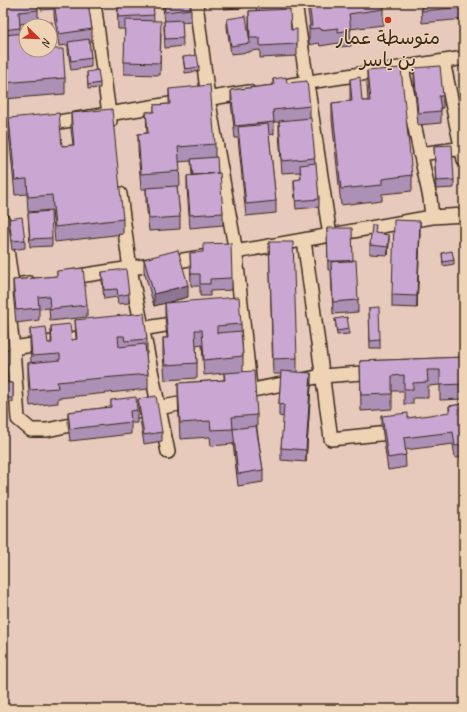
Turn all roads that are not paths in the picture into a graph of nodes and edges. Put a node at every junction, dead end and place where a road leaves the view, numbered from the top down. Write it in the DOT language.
graph roads {
  1 [pos="94,3"];
  2 [pos="196,3"];
  3 [pos="295,3"];
  4 [pos="464,58"];
  5 [pos="443,61"];
  6 [pos="402,68"];
  7 [pos="307,83"];
  8 [pos="276,87"];
  9 [pos="261,90"];
  10 [pos="208,98"];
  11 [pos="109,114"];
  12 [pos="3,131"];
  13 [pos="112,137"];
  14 [pos="463,152"];
  15 [pos="420,154"];
  16 [pos="118,184"];
  17 [pos="464,215"];
  18 [pos="432,217"];
  19 [pos="3,221"];
  20 [pos="330,236"];
  21 [pos="304,240"];
  22 [pos="235,252"];
  23 [pos="130,269"];
  24 [pos="7,286"];
  25 [pos="242,311"];
  26 [pos="226,314"];
  27 [pos="196,319"];
  28 [pos="142,329"];
  29 [pos="120,332"];
  30 [pos="104,334"];
  31 [pos="13,348"];
  32 [pos="385,371"];
  33 [pos="322,376"];
  34 [pos="251,390"];
  35 [pos="228,395"];
  36 [pos="205,399"];
  37 [pos="252,404"];
  38 [pos="159,408"];
  39 [pos="409,431"];
  40 [pos="168,452"];
  1 -- 11 [label="street"];
  2 -- 10 [label="street"];
  3 -- 7 [label="street"];
  4 -- 5 [label="street"];
  5 -- 6 [label="street"];
  5 -- 14 [label="street"];
  6 -- 7 [label="street"];
  6 -- 15 [label="street"];
  7 -- 8 [label="street"];
  7 -- 20 [label="street"];
  9 -- 10 [label="street"];
  10 -- 11 [label="street"];
  10 -- 22 [label="street"];
  11 -- 12 [label="street"];
  11 -- 13 [label="street"];
  14 -- 15 [label="street"];
  15 -- 18 [label="street"];
  16 -- 23 [label="street"];
  17 -- 18 [label="street"];
  18 -- 20 [label="street"];
  19 -- 24 [label="street"];
  20 -- 21 [label="street"];
  21 -- 22 [label="street"];
  21 -- 33 [label="street"];
  22 -- 23 [label="street"];
  22 -- 25 [label="street"];
  23 -- 24 [label="street"];
  23 -- 28 [label="street"];
  24 -- 31 [label="street"];
  25 -- 26 [label="street"];
  25 -- 34 [label="street"];
  27 -- 28 [label="street"];
  28 -- 29 [label="street"];
  28 -- 38 [label="street"];
  30 -- 31 [label="street"];
  31 -- 38 [label="street"];
  32 -- 33 [label="street"];
  33 -- 34 [label="street"];
  33 -- 39 [label="street"];
  34 -- 35 [label="street"];
  34 -- 37 [label="street"];
  36 -- 38 [label="street"];
  38 -- 40 [label="street"];
}
